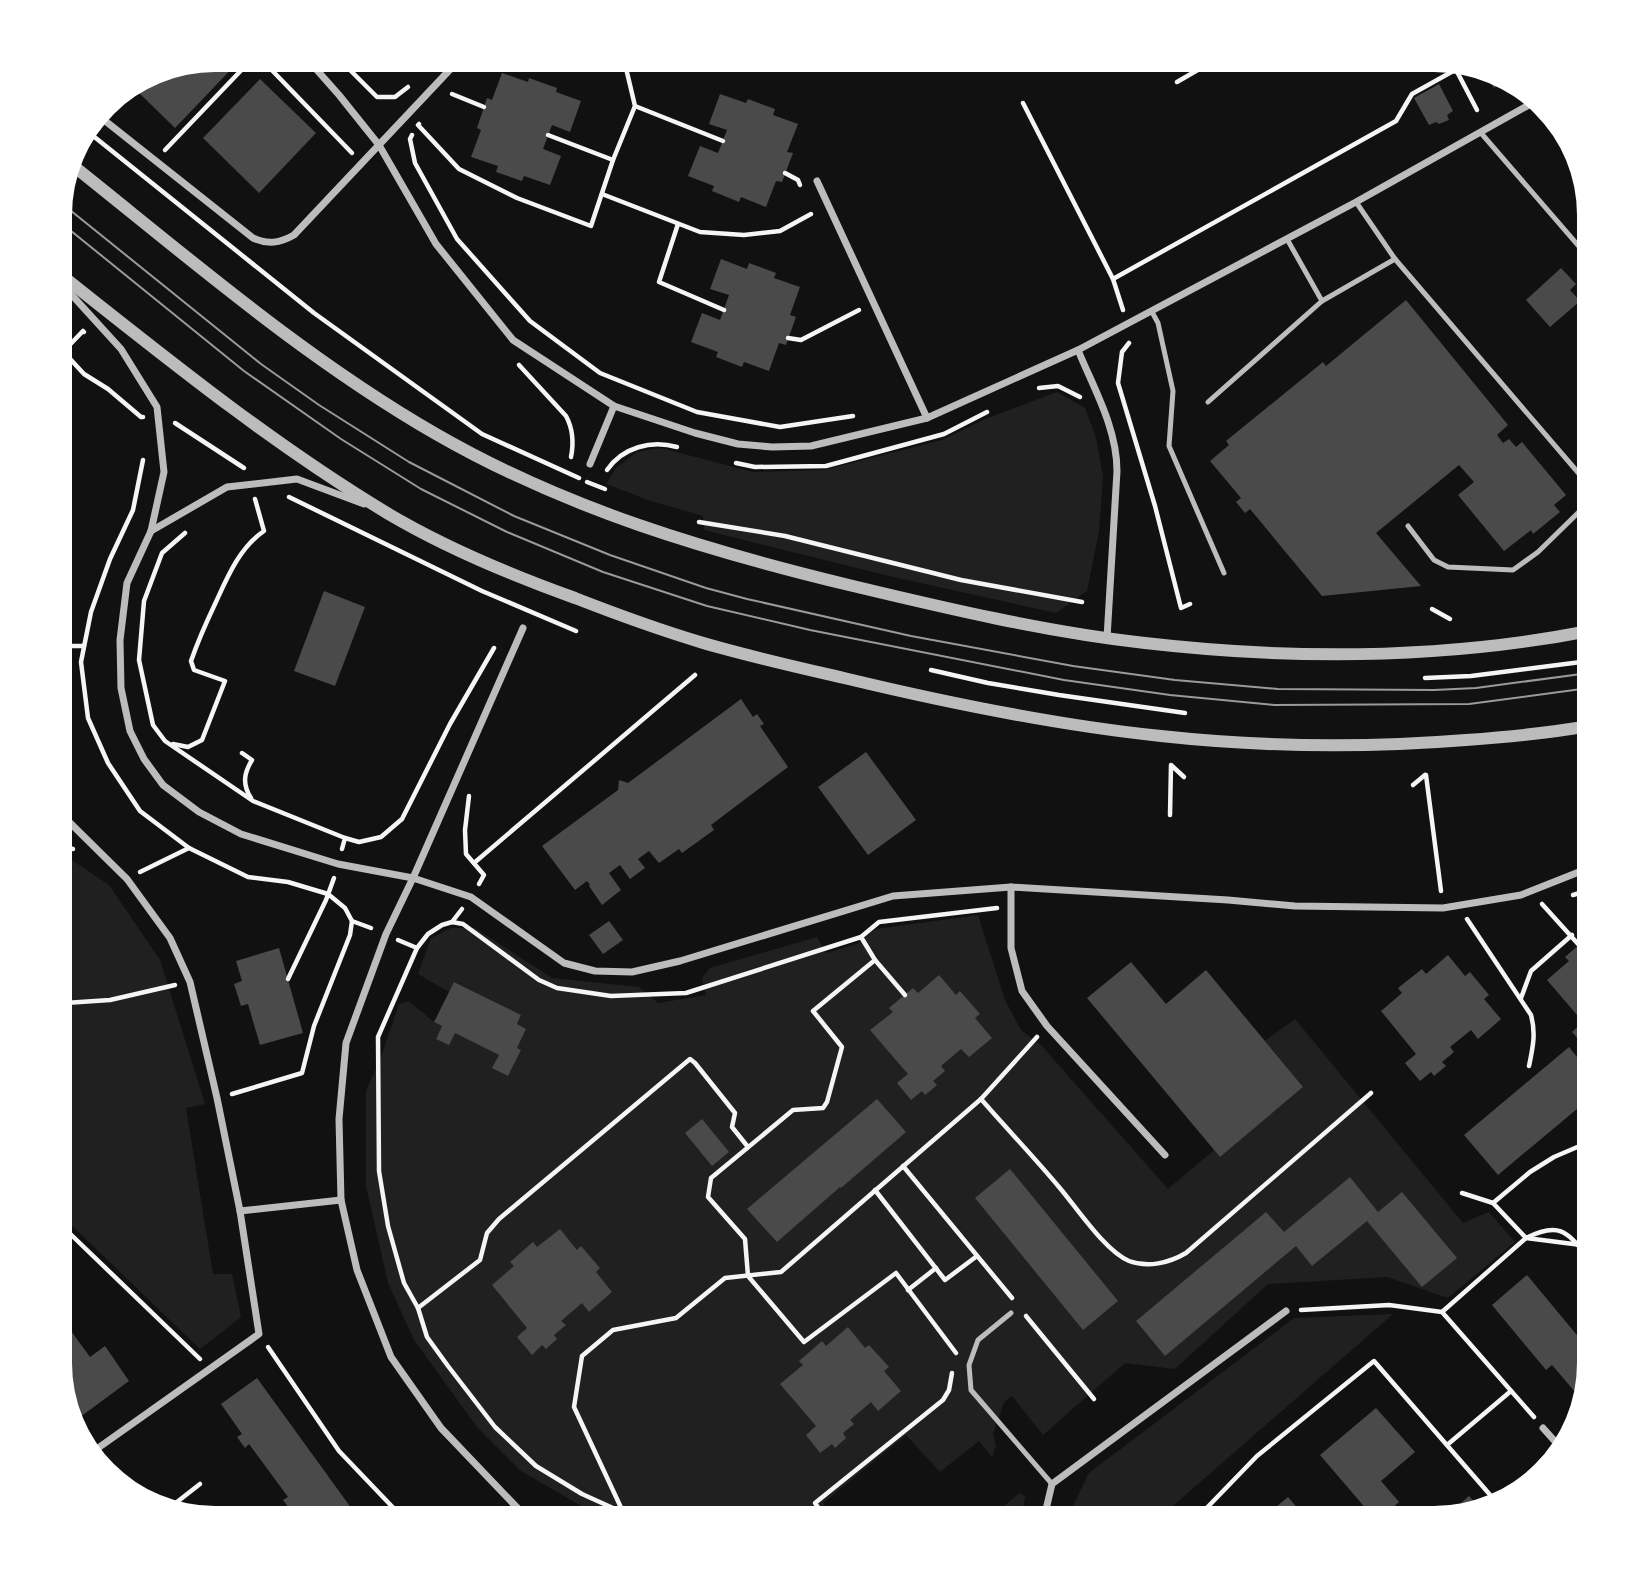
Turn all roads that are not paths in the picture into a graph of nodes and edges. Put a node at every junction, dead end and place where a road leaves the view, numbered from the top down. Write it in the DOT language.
graph roads {
  1 [pos="319,72"];
  2 [pos="448,72"];
  3 [pos="1527,106"];
  4 [pos="107,122"];
  5 [pos="1481,133"];
  6 [pos="379,145"];
  7 [pos="79,171"];
  8 [pos="817,181"];
  9 [pos="1356,202"];
  10 [pos="1287,239"];
  11 [pos="1577,243"];
  12 [pos="1395,259"];
  13 [pos="72,284"];
  14 [pos="72,295"];
  15 [pos="1322,300"];
  16 [pos="1152,312"];
  17 [pos="1078,350"];
  18 [pos="1208,402"];
  19 [pos="614,406"];
  20 [pos="927,418"];
  21 [pos="590,464"];
  22 [pos="1577,471"];
  23 [pos="388,513"];
  24 [pos="1577,514"];
  25 [pos="1408,526"];
  26 [pos="151,531"];
  27 [pos="1224,573"];
  28 [pos="523,628"];
  29 [pos="1577,633"];
  30 [pos="1107,638"];
  31 [pos="1577,728"];
  32 [pos="72,825"];
  33 [pos="1577,873"];
  34 [pos="414,878"];
  35 [pos="1011,887"];
  36 [pos="1165,1154"];
  37 [pos="341,1199"];
  38 [pos="240,1211"];
  39 [pos="1286,1311"];
  40 [pos="1012,1313"];
  41 [pos="1542,1427"];
  42 [pos="1554,1440"];
  43 [pos="99,1446"];
  44 [pos="1052,1484"];
  45 [pos="516,1506"];
  46 [pos="1047,1506"];
  1 -- 6 [label="street"];
  2 -- 6 [label="street"];
  3 -- 5 [label="street"];
  4 -- 6 [label="street"];
  5 -- 9 [label="street"];
  5 -- 11 [label="lane"];
  6 -- 19 [label="street"];
  7 -- 30 [label="street"];
  8 -- 20 [label="street"];
  9 -- 10 [label="street"];
  9 -- 12 [label="lane"];
  10 -- 15 [label="lane"];
  10 -- 16 [label="street"];
  12 -- 15 [label="lane"];
  12 -- 22 [label="lane"];
  13 -- 23 [label="street"];
  14 -- 26 [label="street"];
  15 -- 18 [label="lane"];
  16 -- 17 [label="street"];
  16 -- 27 [label="lane"];
  17 -- 20 [label="street"];
  17 -- 30 [label="street"];
  19 -- 20 [label="street"];
  19 -- 21 [label="street"];
  23 -- 26 [label="street"];
  23 -- 31 [label="street"];
  24 -- 25 [label="lane"];
  26 -- 34 [label="street"];
  28 -- 34 [label="street"];
  29 -- 30 [label="street"];
  32 -- 38 [label="street"];
  33 -- 35 [label="street"];
  34 -- 35 [label="street"];
  34 -- 37 [label="street"];
  35 -- 36 [label="street"];
  37 -- 38 [label="street"];
  37 -- 45 [label="street"];
  38 -- 43 [label="street"];
  39 -- 44 [label="street"];
  40 -- 44 [label="lane"];
  41 -- 42 [label="street"];
  44 -- 46 [label="street"];
}
